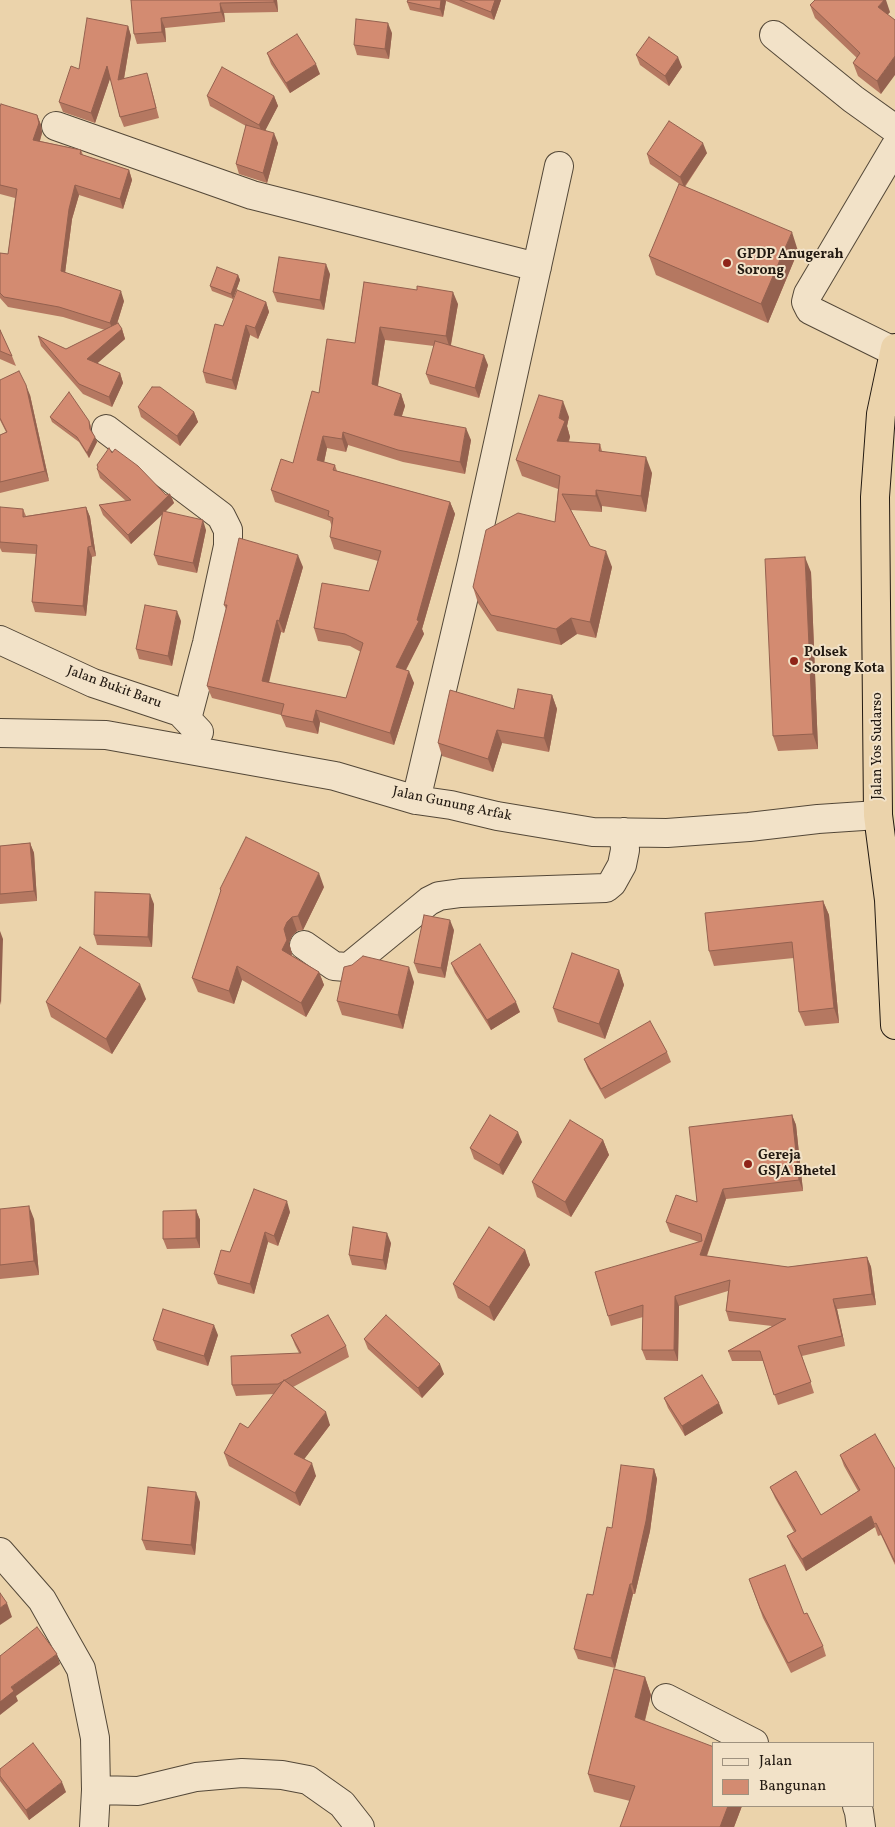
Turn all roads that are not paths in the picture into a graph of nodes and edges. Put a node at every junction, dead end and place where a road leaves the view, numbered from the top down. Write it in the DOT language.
graph roads {
  1 [pos="774,36"];
  2 [pos="56,126"];
  3 [pos="895,129"];
  4 [pos="895,147"];
  5 [pos="559,166"];
  6 [pos="537,267"];
  7 [pos="894,349"];
  8 [pos="106,429"];
  9 [pos="0,640"];
  10 [pos="187,719"];
  11 [pos="0,733"];
  12 [pos="214,753"];
  13 [pos="416,800"];
  14 [pos="878,815"];
  15 [pos="624,832"];
  16 [pos="304,945"];
  17 [pos="895,1026"];
  18 [pos="0,1552"];
  19 [pos="666,1698"];
  20 [pos="752,1742"];
  21 [pos="96,1790"];
  22 [pos="857,1807"];
  23 [pos="94,1827"];
  24 [pos="360,1827"];
  25 [pos="861,1827"];
  1 -- 3 [label="street"];
  2 -- 6 [label="street"];
  4 -- 7 [label="street"];
  5 -- 6 [label="street"];
  6 -- 13 [label="street"];
  7 -- 14 [label="highway, Jalan Yos Sudarso"];
  8 -- 10 [label="street"];
  9 -- 10 [label="street, Jalan Bukit Baru"];
  10 -- 12 [label="street, Jalan Bukit Baru"];
  11 -- 12 [label="street, Jalan Gunung Arfak"];
  12 -- 13 [label="street, Jalan Gunung Arfak"];
  13 -- 15 [label="street, Jalan Gunung Arfak"];
  14 -- 15 [label="street, Jalan Gunung Arfak"];
  14 -- 17 [label="highway, Jalan Yos Sudarso"];
  15 -- 16 [label="street"];
  18 -- 21 [label="street"];
  19 -- 20 [label="street"];
  21 -- 23 [label="street"];
  21 -- 24 [label="street"];
  22 -- 25 [label="street"];
}
